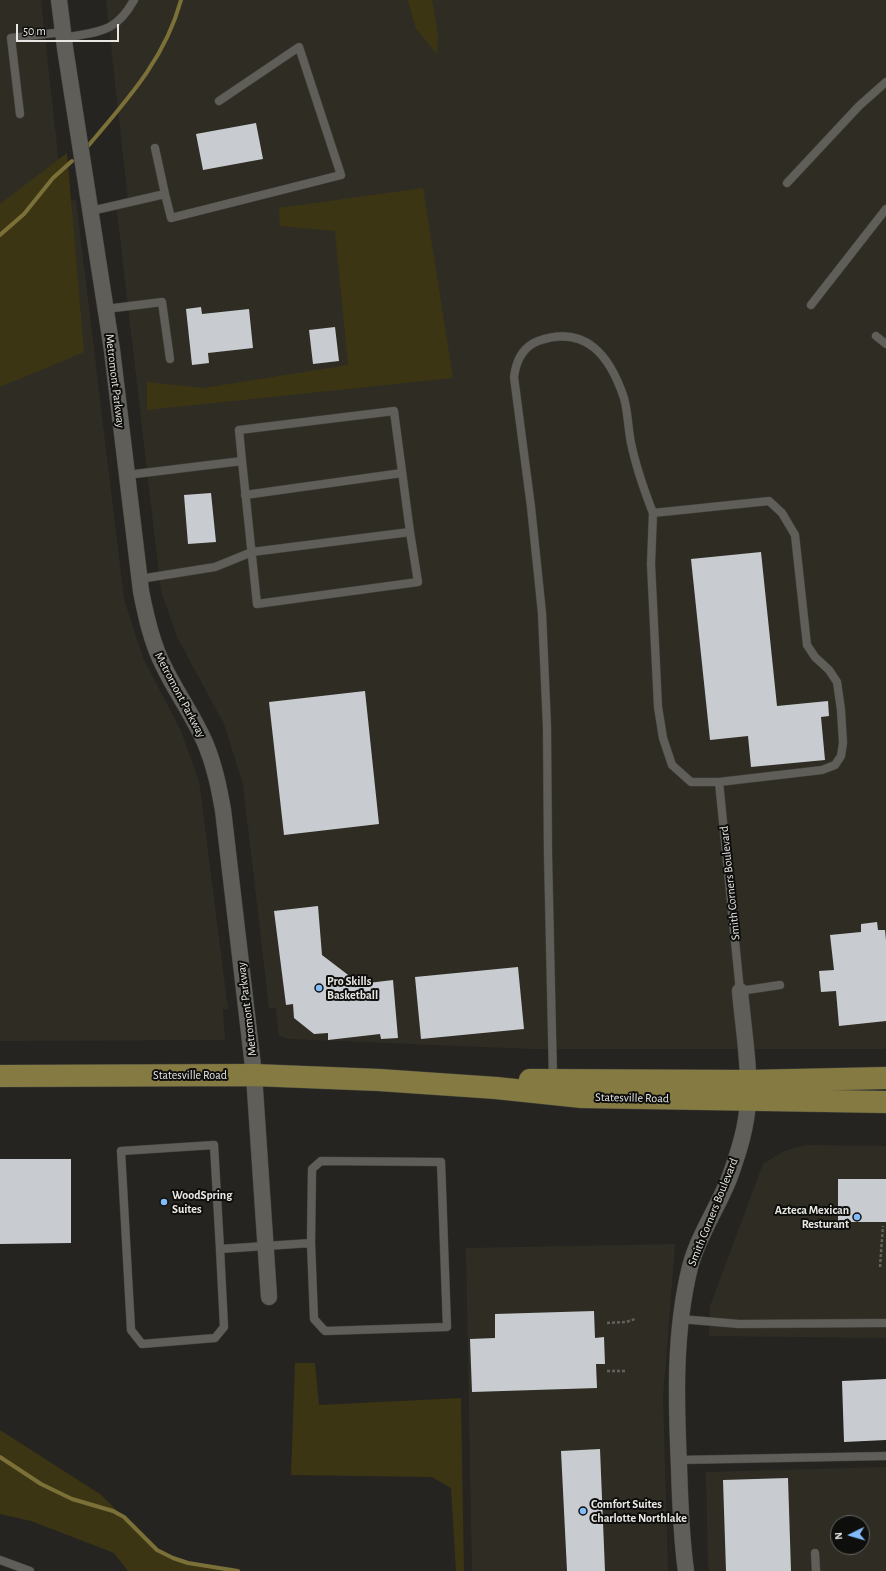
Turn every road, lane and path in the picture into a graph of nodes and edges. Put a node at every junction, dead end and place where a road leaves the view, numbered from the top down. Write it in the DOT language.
graph roads {
  1 [pos="59,0"];
  2 [pos="134,0"];
  3 [pos="63,35"];
  4 [pos="886,82"];
  5 [pos="219,101"];
  6 [pos="20,114"];
  7 [pos="155,148"];
  8 [pos="786,183"];
  9 [pos="165,194"];
  10 [pos="886,209"];
  11 [pos="91,211"];
  12 [pos="811,305"];
  13 [pos="106,309"];
  14 [pos="876,336"];
  15 [pos="886,344"];
  16 [pos="170,360"];
  17 [pos="242,461"];
  18 [pos="402,474"];
  19 [pos="127,475"];
  20 [pos="245,494"];
  21 [pos="652,513"];
  22 [pos="410,532"];
  23 [pos="252,552"];
  24 [pos="140,579"];
  25 [pos="719,782"];
  26 [pos="780,985"];
  27 [pos="740,991"];
  28 [pos="254,1075"];
  29 [pos="0,1076"];
  30 [pos="886,1078"];
  31 [pos="379,1080"];
  32 [pos="554,1080"];
  33 [pos="748,1091"];
  34 [pos="886,1102"];
  35 [pos="883,1226"];
  36 [pos="312,1243"];
  37 [pos="266,1245"];
  38 [pos="220,1249"];
  39 [pos="880,1267"];
  40 [pos="269,1297"];
  41 [pos="680,1318"];
  42 [pos="635,1319"];
  43 [pos="607,1323"];
  44 [pos="886,1323"];
  45 [pos="627,1371"];
  46 [pos="607,1372"];
  47 [pos="886,1456"];
  48 [pos="679,1460"];
  49 [pos="815,1553"];
  50 [pos="0,1560"];
  51 [pos="30,1571"];
  52 [pos="686,1571"];
  53 [pos="816,1571"];
  1 -- 3 [label="street, Metromont Parkway"];
  2 -- 3 [label="lane"];
  3 -- 6 [label="lane"];
  3 -- 11 [label="street, Metromont Parkway"];
  4 -- 8 [label="lane"];
  5 -- 9 [label="lane"];
  7 -- 9 [label="lane"];
  9 -- 11 [label="lane"];
  10 -- 12 [label="lane"];
  11 -- 13 [label="street, Metromont Parkway"];
  13 -- 16 [label="lane"];
  13 -- 19 [label="street, Metromont Parkway"];
  14 -- 15 [label="lane"];
  17 -- 18 [label="lane"];
  17 -- 19 [label="lane"];
  17 -- 20 [label="lane"];
  18 -- 20 [label="lane"];
  18 -- 22 [label="lane"];
  19 -- 24 [label="street, Metromont Parkway"];
  20 -- 23 [label="lane"];
  21 -- 25 [label="lane"];
  21 -- 25 [label="lane"];
  21 -- 32 [label="lane"];
  22 -- 23 [label="lane"];
  22 -- 23 [label="lane"];
  23 -- 24 [label="lane"];
  24 -- 28 [label="street, Metromont Parkway"];
  25 -- 27 [label="lane, Smith Corners Boulevard"];
  26 -- 27 [label="lane"];
  27 -- 33 [label="street, Smith Corners Boulevard"];
  28 -- 29 [label="main road, Statesville Road"];
  28 -- 31 [label="main road, Statesville Road"];
  28 -- 37 [label="street, Metromont Parkway"];
  30 -- 33 [label="main road, Statesville Road"];
  31 -- 32 [label="main road, Statesville Road"];
  31 -- 33 [label="main road, Statesville Road"];
  32 -- 33 [label="main road, Statesville Road"];
  33 -- 34 [label="main road, Statesville Road"];
  33 -- 41 [label="street, Smith Corners Boulevard"];
  35 -- 39 [label="path"];
  36 -- 36 [label="lane"];
  36 -- 37 [label="lane"];
  37 -- 38 [label="lane"];
  37 -- 40 [label="street, Metromont Parkway"];
  38 -- 38 [label="lane"];
  41 -- 44 [label="lane"];
  41 -- 48 [label="street, Smith Corners Boulevard"];
  42 -- 43 [label="path"];
  45 -- 46 [label="path"];
  47 -- 48 [label="lane"];
  48 -- 52 [label="street, Smith Corners Boulevard"];
  49 -- 53 [label="lane"];
  50 -- 51 [label="lane"];
}
